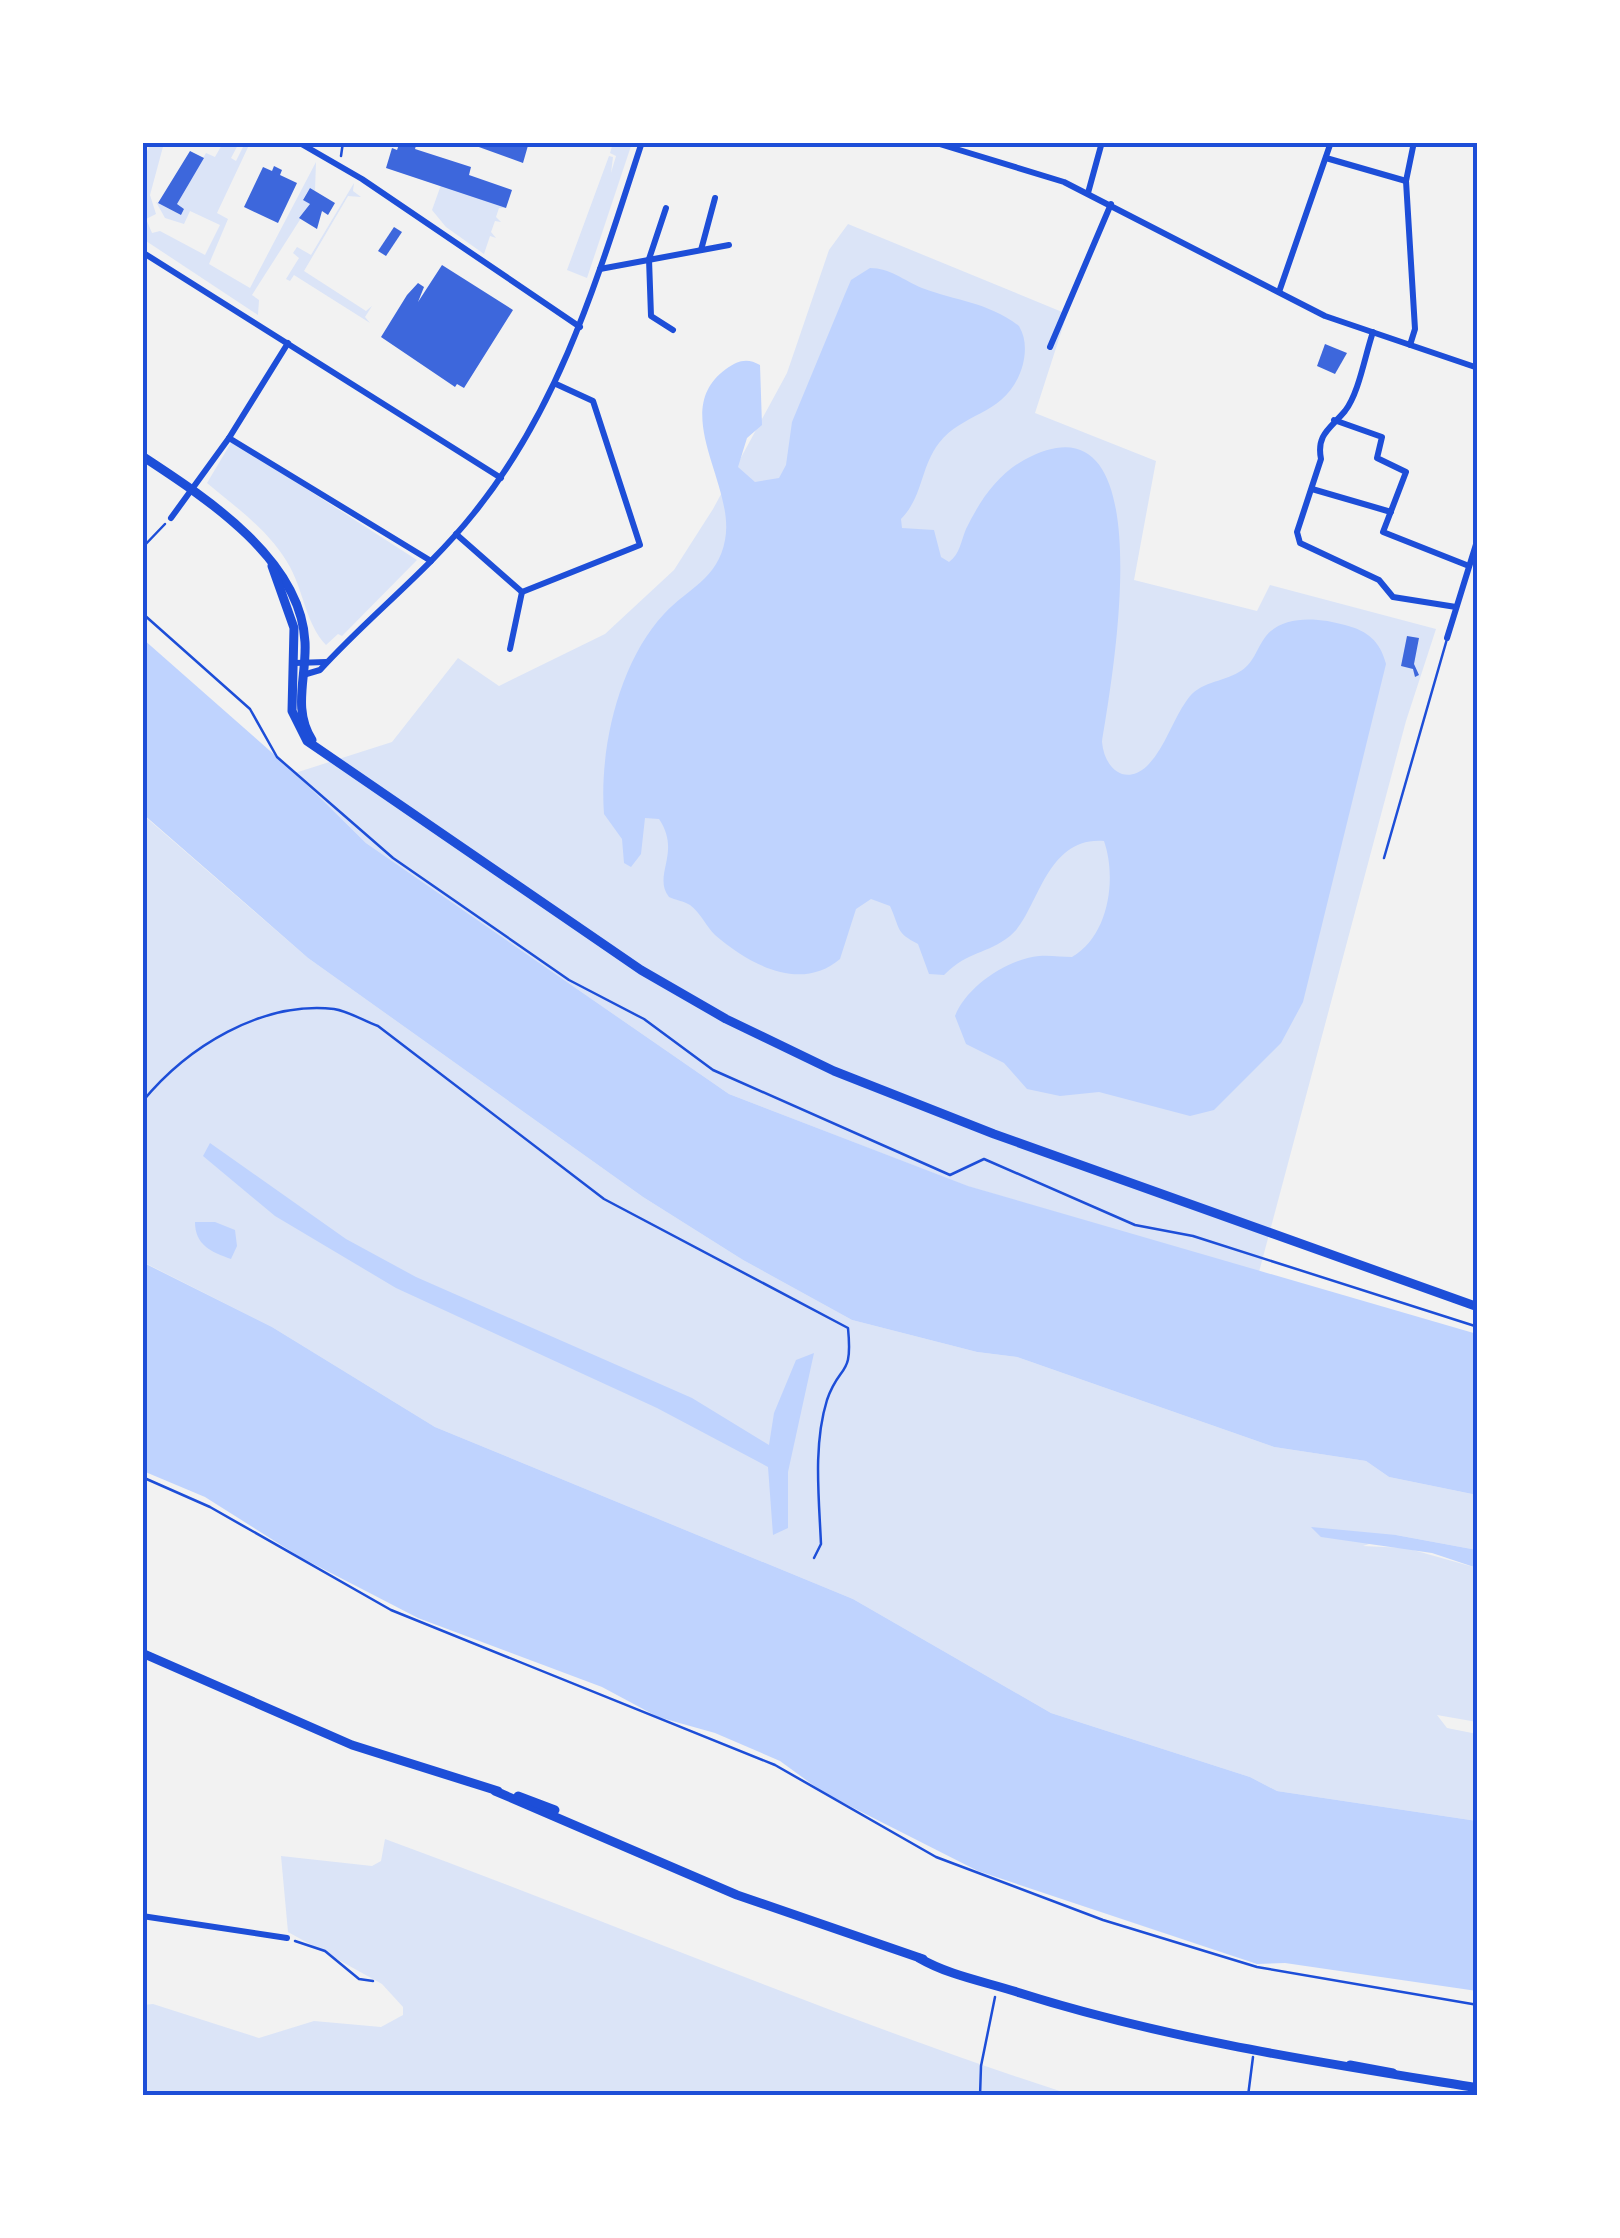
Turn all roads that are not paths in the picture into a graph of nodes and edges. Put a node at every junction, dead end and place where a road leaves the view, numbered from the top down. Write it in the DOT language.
graph roads {
  1 [pos="298,142"];
  2 [pos="642,142"];
  3 [pos="933,142"];
  4 [pos="1102,142"];
  5 [pos="1331,142"];
  6 [pos="1414,142"];
  7 [pos="1326,158"];
  8 [pos="1406,181"];
  9 [pos="1088,193"];
  10 [pos="715,198"];
  11 [pos="1111,204"];
  12 [pos="666,208"];
  13 [pos="729,245"];
  14 [pos="701,250"];
  15 [pos="142,252"];
  16 [pos="649,259"];
  17 [pos="600,269"];
  18 [pos="1278,292"];
  19 [pos="580,327"];
  20 [pos="673,330"];
  21 [pos="1372,332"];
  22 [pos="288,343"];
  23 [pos="1410,345"];
  24 [pos="1050,347"];
  25 [pos="1478,368"];
  26 [pos="556,384"];
  27 [pos="1333,420"];
  28 [pos="229,438"];
  29 [pos="142,456"];
  30 [pos="500,478"];
  31 [pos="1312,489"];
  32 [pos="192,491"];
  33 [pos="1390,512"];
  34 [pos="171,518"];
  35 [pos="456,534"];
  36 [pos="1478,538"];
  37 [pos="431,561"];
  38 [pos="272,566"];
  39 [pos="1469,566"];
  40 [pos="522,592"];
  41 [pos="1456,607"];
  42 [pos="1448,638"];
  43 [pos="306,648"];
  44 [pos="510,649"];
  45 [pos="326,662"];
  46 [pos="299,670"];
  47 [pos="1384,858"];
  48 [pos="1478,1307"];
  49 [pos="142,1653"];
  50 [pos="142,1916"];
  51 [pos="287,1938"];
  52 [pos="1478,2088"];
  1 -- 19 [label="street"];
  2 -- 17 [label="street"];
  3 -- 9 [label="street"];
  4 -- 9 [label="street"];
  5 -- 7 [label="street"];
  6 -- 8 [label="street"];
  7 -- 8 [label="street"];
  7 -- 18 [label="street"];
  8 -- 23 [label="street"];
  9 -- 11 [label="street"];
  10 -- 14 [label="street"];
  11 -- 18 [label="street"];
  11 -- 24 [label="street"];
  12 -- 16 [label="street"];
  13 -- 14 [label="street"];
  14 -- 16 [label="street"];
  15 -- 22 [label="street"];
  16 -- 17 [label="street"];
  16 -- 20 [label="street"];
  17 -- 19 [label="street"];
  18 -- 21 [label="street"];
  19 -- 26 [label="street"];
  21 -- 23 [label="street"];
  21 -- 27 [label="street"];
  22 -- 28 [label="street"];
  22 -- 30 [label="street"];
  23 -- 25 [label="street"];
  26 -- 30 [label="street"];
  26 -- 40 [label="street"];
  27 -- 31 [label="street"];
  27 -- 33 [label="street"];
  28 -- 32 [label="street"];
  28 -- 37 [label="street"];
  29 -- 32 [label="main road"];
  30 -- 35 [label="street"];
  31 -- 33 [label="street"];
  31 -- 41 [label="street"];
  32 -- 34 [label="street"];
  32 -- 38 [label="main road"];
  33 -- 39 [label="street"];
  35 -- 37 [label="street"];
  35 -- 40 [label="street"];
  36 -- 39 [label="street"];
  37 -- 45 [label="street"];
  38 -- 43 [label="main road"];
  38 -- 46 [label="main road"];
  39 -- 41 [label="street"];
  40 -- 44 [label="street"];
  41 -- 42 [label="street"];
  42 -- 47 [label="lane"];
  43 -- 45 [label="street"];
  43 -- 46 [label="main road"];
  45 -- 46 [label="street"];
  46 -- 48 [label="main road"];
  49 -- 52 [label="main road"];
  50 -- 51 [label="street"];
}
